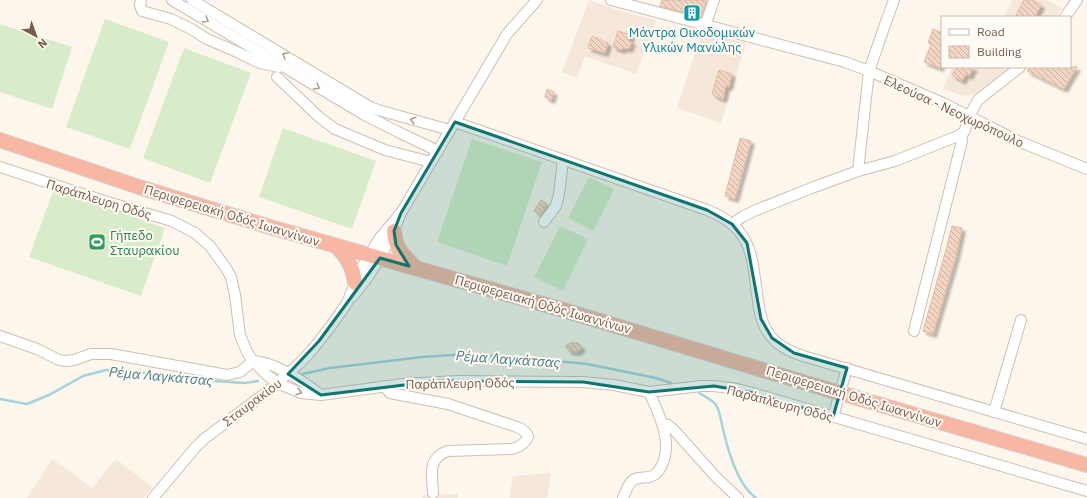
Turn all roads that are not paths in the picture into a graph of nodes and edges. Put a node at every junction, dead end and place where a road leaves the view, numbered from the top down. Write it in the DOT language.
graph roads {
  1 [pos="141,0"];
  2 [pos="172,0"];
  3 [pos="192,0"];
  4 [pos="537,0"];
  5 [pos="611,0"];
  6 [pos="714,0"];
  7 [pos="894,0"];
  8 [pos="1077,0"];
  9 [pos="1066,16"];
  10 [pos="705,26"];
  11 [pos="284,67"];
  12 [pos="1019,68"];
  13 [pos="869,72"];
  14 [pos="277,77"];
  15 [pos="970,117"];
  16 [pos="452,126"];
  17 [pos="961,134"];
  18 [pos="0,140"];
  19 [pos="438,151"];
  20 [pos="563,160"];
  21 [pos="431,162"];
  22 [pos="0,167"];
  23 [pos="1087,169"];
  24 [pos="858,171"];
  25 [pos="401,213"];
  26 [pos="544,222"];
  27 [pos="732,224"];
  28 [pos="394,231"];
  29 [pos="335,246"];
  30 [pos="375,257"];
  31 [pos="417,268"];
  32 [pos="355,283"];
  33 [pos="347,303"];
  34 [pos="1021,320"];
  35 [pos="914,331"];
  36 [pos="0,336"];
  37 [pos="253,361"];
  38 [pos="847,368"];
  39 [pos="288,374"];
  40 [pos="277,383"];
  41 [pos="384,386"];
  42 [pos="649,392"];
  43 [pos="322,395"];
  44 [pos="994,412"];
  45 [pos="833,417"];
  46 [pos="663,424"];
  47 [pos="1087,439"];
  48 [pos="1087,465"];
  49 [pos="1087,491"];
  50 [pos="433,493"];
  51 [pos="153,498"];
  52 [pos="624,498"];
  53 [pos="738,498"];
  1 -- 11 [label="street"];
  2 -- 11 [label="street, one-way"];
  16 -- 3 [label="street, one-way"];
  4 -- 16 [label="street"];
  5 -- 10 [label="street, Ελεούσα - Νεοχωρόπουλο"];
  6 -- 10 [label="street"];
  7 -- 13 [label="street"];
  8 -- 9 [label="street"];
  10 -- 13 [label="street, Ελεούσα - Νεοχωρόπουλο"];
  11 -- 19 [label="street, one-way"];
  12 -- 15 [label="street"];
  13 -- 15 [label="street, Ελεούσα - Νεοχωρόπουλο"];
  13 -- 24 [label="street"];
  14 -- 21 [label="street"];
  15 -- 17 [label="street"];
  15 -- 23 [label="street, Ελεούσα - Νεοχωρόπουλο"];
  16 -- 19 [label="street"];
  16 -- 20 [label="street"];
  17 -- 24 [label="street"];
  17 -- 35 [label="street"];
  18 -- 29 [label="highway, Περιφερειακή Οδός Ιωαννίνων"];
  19 -- 21 [label="street"];
  20 -- 26 [label="street"];
  20 -- 27 [label="street"];
  21 -- 25 [label="street"];
  22 -- 37 [label="street, Παράπλευρη Οδός"];
  24 -- 27 [label="street"];
  25 -- 28 [label="street"];
  25 -- 30 [label="street"];
  27 -- 38 [label="street"];
  28 -- 30 [label="street"];
  28 -- 31 [label="highway"];
  29 -- 30 [label="highway, Περιφερειακή Οδός Ιωαννίνων"];
  29 -- 32 [label="highway"];
  30 -- 31 [label="highway, Περιφερειακή Οδός Ιωαννίνων"];
  30 -- 32 [label="street"];
  30 -- 33 [label="street"];
  31 -- 48 [label="highway, Περιφερειακή Οδός Ιωαννίνων"];
  32 -- 33 [label="street"];
  33 -- 39 [label="street, Σταυρακίου"];
  34 -- 44 [label="street"];
  36 -- 37 [label="street"];
  37 -- 39 [label="street"];
  37 -- 40 [label="street, Παράπλευρη Οδός"];
  38 -- 44 [label="street"];
  38 -- 45 [label="street"];
  39 -- 40 [label="street, Σταυρακίου"];
  39 -- 43 [label="street"];
  40 -- 43 [label="street, Παράπλευρη Οδός, one-way"];
  40 -- 51 [label="street, Σταυρακίου"];
  41 -- 42 [label="street, Παράπλευρη Οδός"];
  41 -- 43 [label="street, Παράπλευρη Οδός"];
  41 -- 50 [label="street"];
  42 -- 45 [label="street, Παράπλευρη Οδός"];
  42 -- 46 [label="street"];
  44 -- 47 [label="street"];
  45 -- 49 [label="street, Παράπλευρη Οδός"];
  46 -- 52 [label="street"];
  46 -- 53 [label="street"];
}
